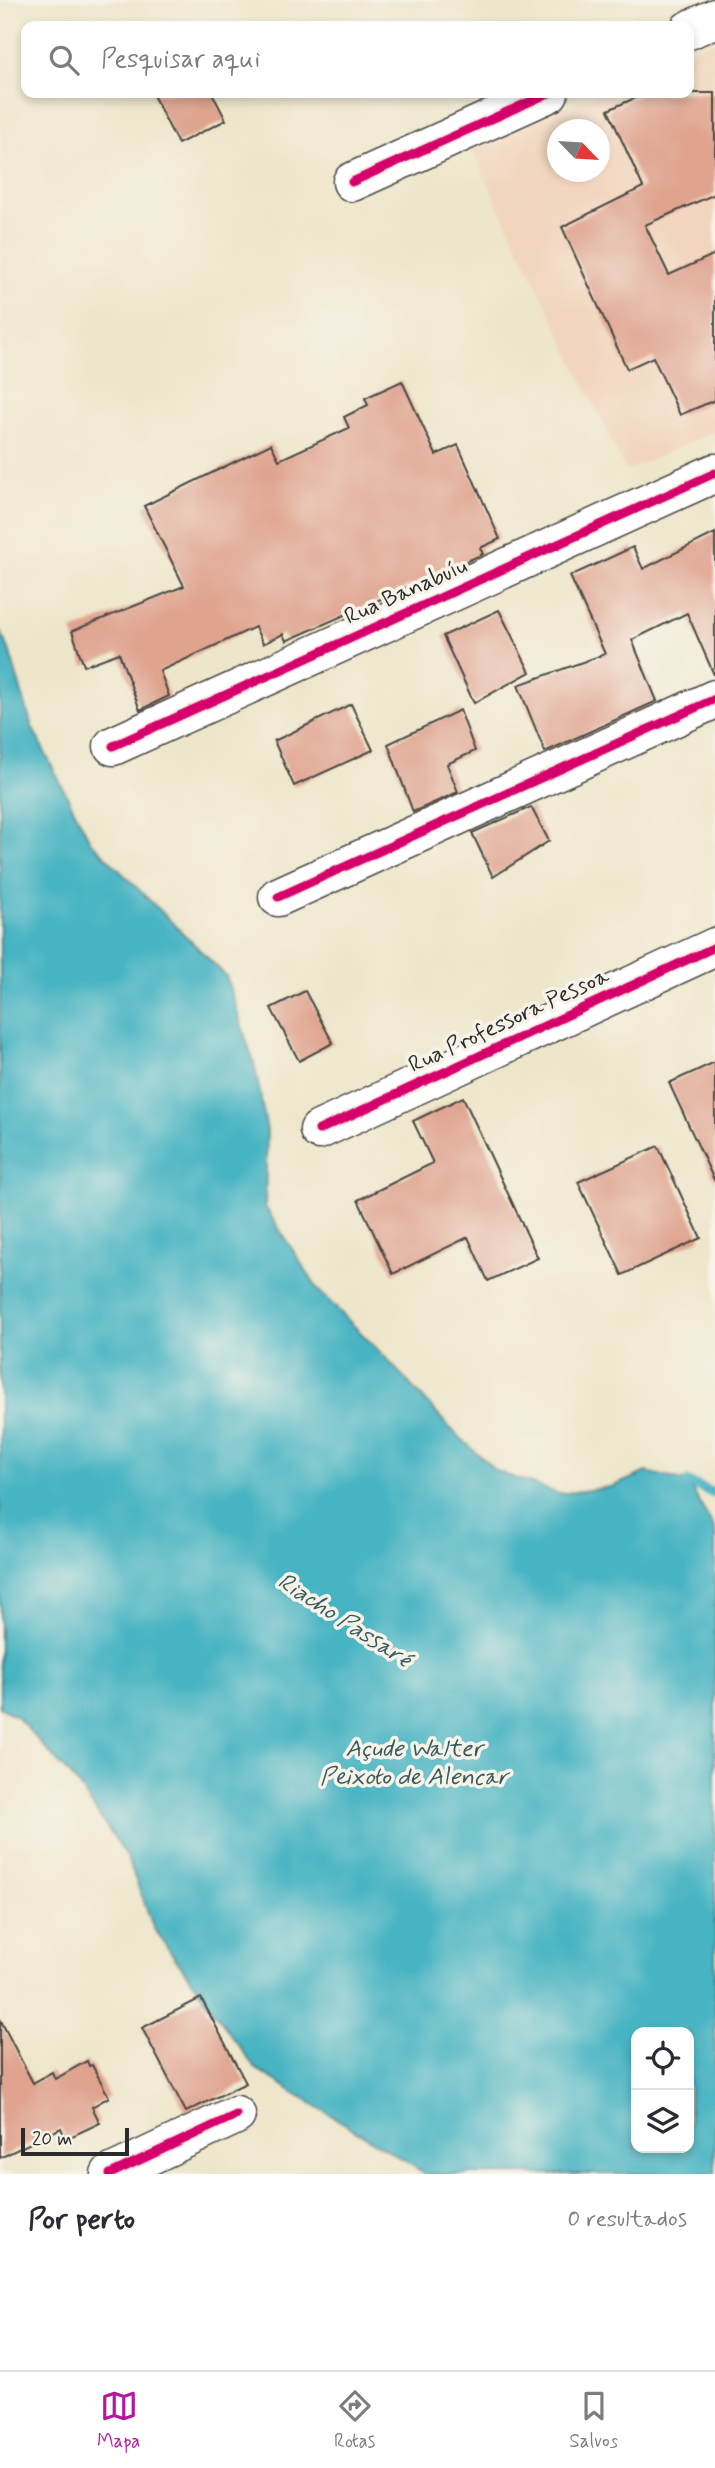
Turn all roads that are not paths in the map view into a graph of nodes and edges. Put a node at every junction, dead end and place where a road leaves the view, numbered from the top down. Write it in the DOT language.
graph roads {
  1 [pos="715,18"];
  2 [pos="694,28"];
  3 [pos="538,98"];
  4 [pos="352,181"];
  5 [pos="715,473"];
  6 [pos="715,699"];
  7 [pos="113,746"];
  8 [pos="278,897"];
  9 [pos="715,947"];
  10 [pos="319,1130"];
  11 [pos="236,2115"];
  12 [pos="110,2174"];
  1 -- 2 [label="street"];
  3 -- 4 [label="street"];
  5 -- 7 [label="street, Rua Banabuíu"];
  6 -- 8 [label="street"];
  9 -- 10 [label="street, Rua Professora Pessoa"];
  11 -- 12 [label="street"];
}
